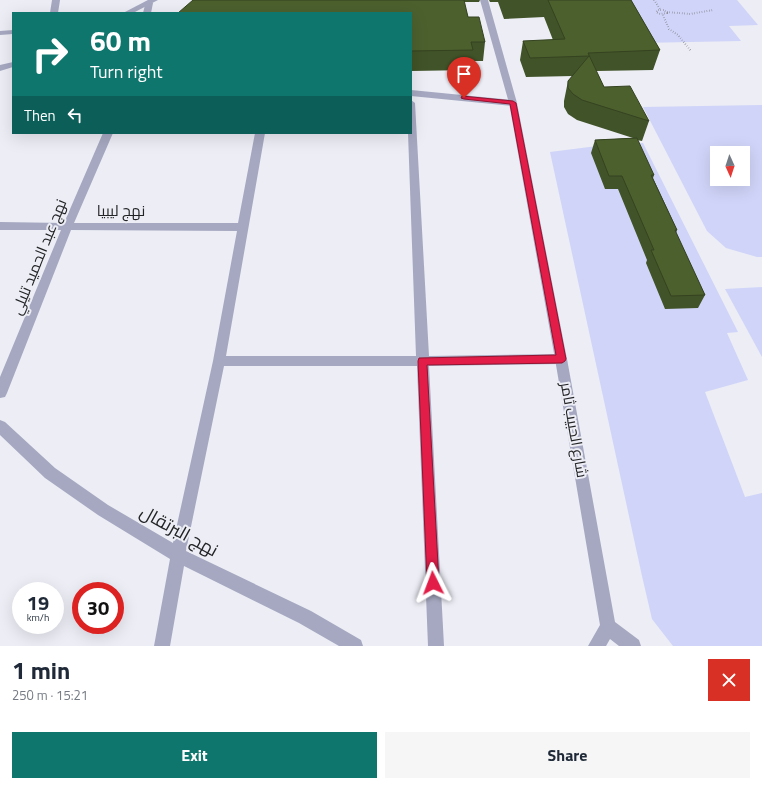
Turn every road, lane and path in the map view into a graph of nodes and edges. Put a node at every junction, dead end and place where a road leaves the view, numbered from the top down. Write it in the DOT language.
graph roads {
  1 [pos="56,0"];
  2 [pos="484,0"];
  3 [pos="654,0"];
  4 [pos="151,1"];
  5 [pos="660,9"];
  6 [pos="713,10"];
  7 [pos="54,12"];
  8 [pos="129,12"];
  9 [pos="148,12"];
  10 [pos="667,12"];
  11 [pos="663,15"];
  12 [pos="12,32"];
  13 [pos="0,33"];
  14 [pos="690,51"];
  15 [pos="12,64"];
  16 [pos="0,68"];
  17 [pos="412,93"];
  18 [pos="513,103"];
  19 [pos="412,126"];
  20 [pos="108,134"];
  21 [pos="260,134"];
  22 [pos="68,225"];
  23 [pos="0,226"];
  24 [pos="243,226"];
  25 [pos="562,359"];
  26 [pos="219,361"];
  27 [pos="422,361"];
  28 [pos="0,393"];
  29 [pos="0,426"];
  30 [pos="178,555"];
  31 [pos="608,627"];
  32 [pos="162,646"];
  33 [pos="355,646"];
  34 [pos="436,646"];
  35 [pos="596,646"];
  36 [pos="633,646"];
  1 -- 7 [label="street"];
  2 -- 18 [label="street, شارع الحبيب ثامر"];
  3 -- 5 [label="path"];
  4 -- 8 [label="street"];
  4 -- 9 [label="street"];
  5 -- 10 [label="path"];
  5 -- 11 [label="path"];
  6 -- 10 [label="path"];
  10 -- 11 [label="path"];
  11 -- 14 [label="path"];
  12 -- 13 [label="street"];
  15 -- 16 [label="street"];
  17 -- 18 [label="street"];
  18 -- 25 [label="street, شارع الحبيب ثامر"];
  19 -- 27 [label="street"];
  20 -- 22 [label="street, نهج عبد الحميد تليلي"];
  21 -- 24 [label="street"];
  22 -- 23 [label="street, نهج ليبيا"];
  22 -- 24 [label="street, نهج ليبيا"];
  22 -- 28 [label="street, نهج عبد الحميد تليلي"];
  24 -- 26 [label="street"];
  25 -- 27 [label="street"];
  25 -- 31 [label="street, شارع الحبيب ثامر"];
  26 -- 27 [label="street"];
  26 -- 30 [label="street"];
  27 -- 34 [label="street"];
  29 -- 30 [label="street, نهج البرتقال"];
  30 -- 32 [label="street"];
  30 -- 33 [label="street, نهج البرتقال"];
  31 -- 35 [label="street"];
  31 -- 36 [label="street"];
}
